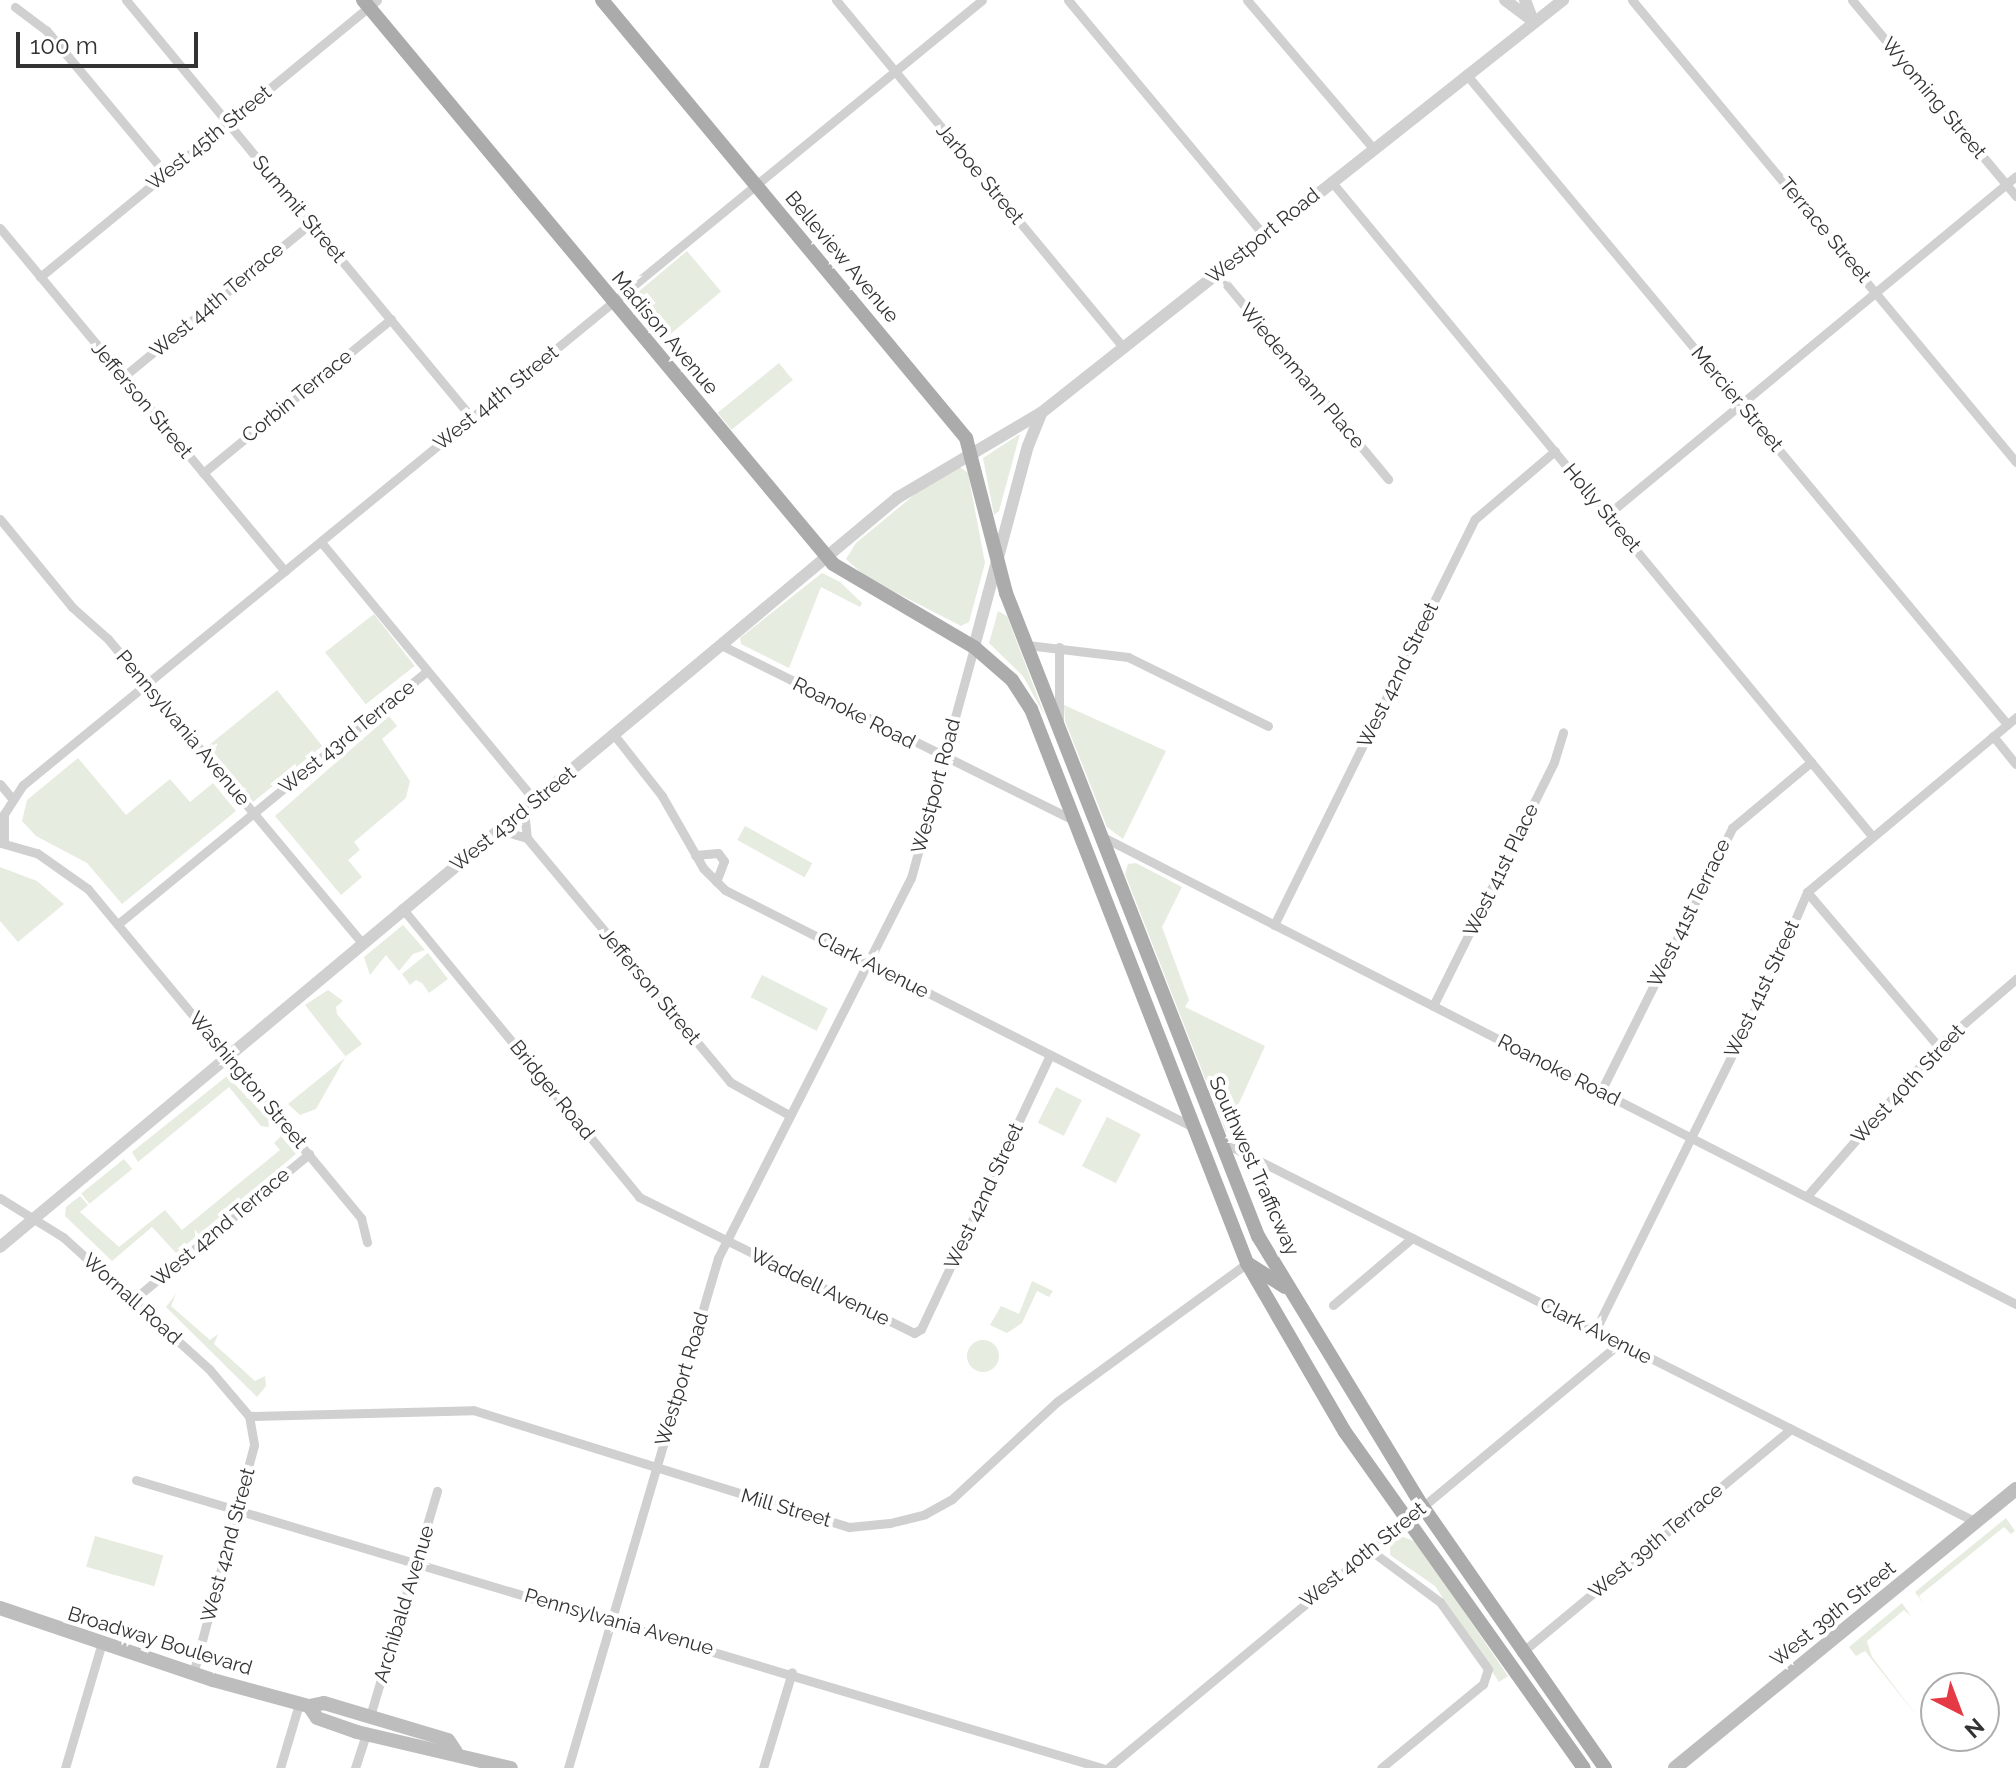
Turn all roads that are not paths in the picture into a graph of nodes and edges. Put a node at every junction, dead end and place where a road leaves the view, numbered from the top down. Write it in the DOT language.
graph roads {
  1 [pos="126,0"];
  2 [pos="602,0"];
  3 [pos="836,0"];
  4 [pos="982,0"];
  5 [pos="1068,0"];
  6 [pos="1247,0"];
  7 [pos="1505,0"];
  8 [pos="1525,0"];
  9 [pos="1563,0"];
  10 [pos="1632,0"];
  11 [pos="1852,0"];
  12 [pos="370,2"];
  13 [pos="15,7"];
  14 [pos="1533,21"];
  15 [pos="895,71"];
  16 [pos="1466,74"];
  17 [pos="228,123"];
  18 [pos="1373,148"];
  19 [pos="166,174"];
  20 [pos="2016,176"];
  21 [pos="1331,181"];
  22 [pos="2006,184"];
  23 [pos="756,186"];
  24 [pos="2016,196"];
  25 [pos="311,223"];
  26 [pos="0,228"];
  27 [pos="1264,235"];
  28 [pos="1217,273"];
  29 [pos="40,277"];
  30 [pos="1877,292"];
  31 [pos="613,303"];
  32 [pos="391,319"];
  33 [pos="1124,348"];
  34 [pos="123,377"];
  35 [pos="1741,404"];
  36 [pos="1041,413"];
  37 [pos="472,418"];
  38 [pos="1555,451"];
  39 [pos="972,452"];
  40 [pos="2016,462"];
  41 [pos="203,473"];
  42 [pos="1388,479"];
  43 [pos="1607,515"];
  44 [pos="0,519"];
  45 [pos="321,542"];
  46 [pos="827,557"];
  47 [pos="997,566"];
  48 [pos="285,571"];
  49 [pos="1027,645"];
  50 [pos="723,646"];
  51 [pos="974,647"];
  52 [pos="1059,647"];
  53 [pos="427,671"];
  54 [pos="147,685"];
  55 [pos="2016,717"];
  56 [pos="2007,724"];
  57 [pos="1268,726"];
  58 [pos="1059,727"];
  59 [pos="1563,732"];
  60 [pos="615,736"];
  61 [pos="1993,736"];
  62 [pos="944,759"];
  63 [pos="1811,762"];
  64 [pos="2016,764"];
  65 [pos="0,784"];
  66 [pos="11,797"];
  67 [pos="535,801"];
  68 [pos="524,810"];
  69 [pos="254,813"];
  70 [pos="1073,820"];
  71 [pos="499,830"];
  72 [pos="1101,836"];
  73 [pos="1872,836"];
  74 [pos="527,838"];
  75 [pos="2,843"];
  76 [pos="695,855"];
  77 [pos="716,882"];
  78 [pos="1807,892"];
  79 [pos="402,908"];
  80 [pos="118,924"];
  81 [pos="1274,925"];
  82 [pos="361,942"];
  83 [pos="867,961"];
  84 [pos="2016,979"];
  85 [pos="1433,1006"];
  86 [pos="1938,1046"];
  87 [pos="227,1054"];
  88 [pos="1050,1055"];
  89 [pos="1601,1091"];
  90 [pos="789,1115"];
  91 [pos="1191,1126"];
  92 [pos="1691,1137"];
  93 [pos="1216,1138"];
  94 [pos="309,1154"];
  95 [pos="1807,1196"];
  96 [pos="0,1198"];
  97 [pos="35,1217"];
  98 [pos="1258,1236"];
  99 [pos="1412,1238"];
  100 [pos="726,1241"];
  101 [pos="367,1242"];
  102 [pos="0,1247"];
  103 [pos="1247,1263"];
  104 [pos="1289,1289"];
  105 [pos="133,1300"];
  106 [pos="2016,1304"];
  107 [pos="1333,1305"];
  108 [pos="1595,1331"];
  109 [pos="914,1333"];
  110 [pos="1620,1343"];
  111 [pos="249,1416"];
  112 [pos="1791,1429"];
  113 [pos="655,1470"];
  114 [pos="136,1480"];
  115 [pos="2016,1489"];
  116 [pos="437,1491"];
  117 [pos="1423,1507"];
  118 [pos="238,1510"];
  119 [pos="1408,1519"];
  120 [pos="1976,1522"];
  121 [pos="1370,1550"];
  122 [pos="416,1563"];
  123 [pos="0,1608"];
  124 [pos="612,1620"];
  125 [pos="101,1646"];
  126 [pos="1521,1653"];
  127 [pos="792,1672"];
  128 [pos="193,1674"];
  129 [pos="304,1705"];
  130 [pos="370,1716"];
  131 [pos="366,1734"];
  132 [pos="456,1752"];
  133 [pos="65,1768"];
  134 [pos="280,1768"];
  135 [pos="355,1768"];
  136 [pos="511,1768"];
  137 [pos="568,1768"];
  138 [pos="763,1768"];
  139 [pos="1102,1768"];
  140 [pos="1108,1768"];
  141 [pos="1381,1768"];
  142 [pos="1584,1768"];
  143 [pos="1605,1768"];
  144 [pos="1675,1768"];
  1 -- 17 [label="street, Summit Street"];
  2 -- 23 [label="main road, Belleview Avenue"];
  3 -- 15 [label="street, Jarboe Street"];
  4 -- 15 [label="street, West 44th Street"];
  5 -- 27 [label="street"];
  6 -- 18 [label="street"];
  7 -- 14 [label="street"];
  8 -- 14 [label="street"];
  9 -- 14 [label="street, Westport Road"];
  10 -- 30 [label="street, Terrace Street"];
  11 -- 22 [label="street, Wyoming Street"];
  12 -- 17 [label="street, West 45th Street"];
  12 -- 31 [label="main road, Madison Avenue"];
  13 -- 19 [label="street"];
  14 -- 16 [label="street, Westport Road"];
  15 -- 23 [label="street, West 44th Street"];
  15 -- 33 [label="street, Jarboe Street"];
  16 -- 18 [label="street, Westport Road"];
  16 -- 35 [label="street, Mercier Street"];
  17 -- 19 [label="street, West 45th Street"];
  17 -- 25 [label="street, Summit Street"];
  18 -- 21 [label="street, Westport Road"];
  19 -- 29 [label="street, West 45th Street"];
  20 -- 22 [label="street"];
  21 -- 27 [label="street, Westport Road"];
  21 -- 38 [label="street, Holly Street"];
  22 -- 24 [label="street, Wyoming Street"];
  22 -- 30 [label="street"];
  23 -- 31 [label="street, West 44th Street"];
  23 -- 39 [label="main road, Belleview Avenue"];
  25 -- 32 [label="street, Summit Street"];
  25 -- 34 [label="street, West 44th Terrace"];
  26 -- 29 [label="street, Jefferson Street"];
  27 -- 28 [label="street, Westport Road"];
  28 -- 33 [label="street, Westport Road"];
  28 -- 42 [label="street, Wiedenmann Place"];
  29 -- 34 [label="street, Jefferson Street"];
  30 -- 35 [label="street"];
  30 -- 40 [label="street, Terrace Street"];
  31 -- 37 [label="street, West 44th Street"];
  31 -- 46 [label="main road, Madison Avenue"];
  32 -- 37 [label="street, Summit Street"];
  32 -- 41 [label="street, Corbin Terrace"];
  33 -- 36 [label="street, Westport Road"];
  34 -- 41 [label="street, Jefferson Street"];
  35 -- 43 [label="street"];
  35 -- 56 [label="street, Mercier Street"];
  36 -- 39 [label="street, West 43rd Street"];
  36 -- 47 [label="street, Westport Road"];
  37 -- 45 [label="street, West 44th Street"];
  38 -- 43 [label="street, Holly Street"];
  38 -- 81 [label="street, West 42nd Street"];
  39 -- 46 [label="street, West 43rd Street"];
  39 -- 47 [label="main road, Belleview Avenue"];
  41 -- 48 [label="street, Jefferson Street"];
  43 -- 63 [label="street, Holly Street"];
  44 -- 54 [label="street, Pennsylvania Avenue"];
  45 -- 48 [label="street, West 44th Street"];
  45 -- 53 [label="street"];
  46 -- 50 [label="street, West 43rd Street"];
  46 -- 51 [label="main road, Madison Avenue"];
  47 -- 49 [label="main road, Southwest Trafficway"];
  47 -- 51 [label="street, Westport Road"];
  48 -- 54 [label="street, West 44th Street"];
  49 -- 52 [label="street"];
  49 -- 58 [label="main road, Southwest Trafficway"];
  50 -- 60 [label="street, West 43rd Street"];
  50 -- 62 [label="street, Roanoke Road"];
  51 -- 62 [label="street, Westport Road"];
  51 -- 70 [label="main road, Southwest Trafficway"];
  52 -- 57 [label="street"];
  52 -- 58 [label="street"];
  53 -- 67 [label="street"];
  53 -- 69 [label="street, West 43rd Terrace"];
  54 -- 66 [label="street, West 44th Street"];
  54 -- 69 [label="street, Pennsylvania Avenue"];
  55 -- 56 [label="street, West 41st Street"];
  56 -- 61 [label="street, West 41st Street"];
  58 -- 72 [label="main road, Southwest Trafficway"];
  59 -- 85 [label="street, West 41st Place"];
  60 -- 67 [label="street, West 43rd Street"];
  60 -- 76 [label="street, Clark Avenue"];
  61 -- 64 [label="street"];
  61 -- 73 [label="street, West 41st Street"];
  62 -- 70 [label="street, Roanoke Road"];
  62 -- 83 [label="street, Westport Road"];
  63 -- 73 [label="street, Holly Street"];
  63 -- 89 [label="street, West 41st Terrace"];
  65 -- 66 [label="street"];
  66 -- 75 [label="street"];
  67 -- 68 [label="street, West 43rd Street"];
  68 -- 71 [label="street, West 43rd Street"];
  68 -- 74 [label="street"];
  69 -- 80 [label="street, West 43rd Terrace"];
  69 -- 82 [label="street, Pennsylvania Avenue"];
  70 -- 91 [label="main road, Southwest Trafficway"];
  71 -- 74 [label="street"];
  71 -- 79 [label="street, West 43rd Street"];
  72 -- 81 [label="street, Roanoke Road"];
  72 -- 93 [label="main road, Southwest Trafficway"];
  73 -- 78 [label="street, West 41st Street"];
  74 -- 90 [label="street, Jefferson Street"];
  75 -- 80 [label="street, Washington Street"];
  76 -- 77 [label="street, Clark Avenue"];
  76 -- 77 [label="street"];
  77 -- 83 [label="street, Clark Avenue"];
  78 -- 86 [label="street"];
  78 -- 92 [label="street, West 41st Street"];
  79 -- 82 [label="street, West 43rd Street"];
  79 -- 100 [label="street, Bridger Road"];
  80 -- 87 [label="street, Washington Street"];
  81 -- 85 [label="street, Roanoke Road"];
  82 -- 87 [label="street, West 43rd Street"];
  83 -- 88 [label="street, Clark Avenue"];
  83 -- 90 [label="street, Westport Road"];
  84 -- 86 [label="street, West 40th Street"];
  85 -- 89 [label="street, Roanoke Road"];
  86 -- 95 [label="street, West 40th Street"];
  87 -- 94 [label="street, Washington Street"];
  87 -- 97 [label="street, West 43rd Street"];
  88 -- 91 [label="street, Clark Avenue"];
  88 -- 109 [label="street, West 42nd Street"];
  89 -- 92 [label="street, Roanoke Road"];
  90 -- 100 [label="street, Westport Road"];
  91 -- 103 [label="main road, Southwest Trafficway"];
  92 -- 95 [label="street, Roanoke Road"];
  92 -- 108 [label="street, West 41st Street"];
  93 -- 98 [label="main road, Southwest Trafficway"];
  93 -- 99 [label="street, Clark Avenue"];
  94 -- 101 [label="street, Washington Street"];
  94 -- 105 [label="street, West 42nd Terrace"];
  95 -- 106 [label="street, Roanoke Road"];
  96 -- 97 [label="street, Wornall Road"];
  97 -- 102 [label="street, West 43rd Street"];
  97 -- 105 [label="street, Wornall Road"];
  98 -- 103 [label="main road"];
  98 -- 104 [label="main road, Southwest Trafficway"];
  99 -- 107 [label="street"];
  99 -- 108 [label="street, Clark Avenue"];
  100 -- 109 [label="street, Waddell Avenue"];
  100 -- 113 [label="street, Westport Road"];
  103 -- 104 [label="main road"];
  103 -- 113 [label="street, Mill Street"];
  103 -- 119 [label="main road, Southwest Trafficway"];
  104 -- 117 [label="main road, Southwest Trafficway"];
  105 -- 111 [label="street, Wornall Road"];
  108 -- 110 [label="street, Clark Avenue"];
  110 -- 112 [label="street, Clark Avenue"];
  110 -- 117 [label="street, West 40th Street"];
  111 -- 113 [label="street, Mill Street"];
  111 -- 118 [label="street, West 42nd Street"];
  112 -- 120 [label="street, Clark Avenue"];
  112 -- 126 [label="street, West 39th Terrace"];
  113 -- 124 [label="street, Westport Road"];
  114 -- 118 [label="street, Pennsylvania Avenue"];
  115 -- 120 [label="main road, West 39th Street"];
  116 -- 122 [label="street, Archibald Avenue"];
  117 -- 119 [label="street, West 40th Street"];
  117 -- 126 [label="main road, Southwest Trafficway"];
  118 -- 122 [label="street, Pennsylvania Avenue"];
  118 -- 128 [label="street, West 42nd Street"];
  119 -- 121 [label="street, West 40th Street"];
  119 -- 142 [label="main road, Southwest Trafficway"];
  120 -- 144 [label="main road, West 39th Street"];
  121 -- 140 [label="street, West 40th Street"];
  121 -- 141 [label="street"];
  122 -- 124 [label="street, Pennsylvania Avenue"];
  122 -- 130 [label="street, Archibald Avenue"];
  123 -- 125 [label="main road, Broadway Boulevard"];
  124 -- 127 [label="street, Pennsylvania Avenue"];
  124 -- 137 [label="street, Westport Road"];
  125 -- 128 [label="main road, Broadway Boulevard"];
  125 -- 133 [label="street"];
  126 -- 143 [label="main road, Southwest Trafficway"];
  127 -- 138 [label="street"];
  127 -- 139 [label="street, Pennsylvania Avenue"];
  128 -- 129 [label="main road, Broadway Boulevard"];
  129 -- 130 [label="main road, Broadway Boulevard"];
  129 -- 131 [label="main road, Broadway Boulevard"];
  129 -- 134 [label="street"];
  130 -- 132 [label="main road, Broadway Boulevard"];
  131 -- 132 [label="main road, Broadway Boulevard"];
  131 -- 135 [label="street"];
  132 -- 136 [label="main road, Broadway Boulevard"];
}
